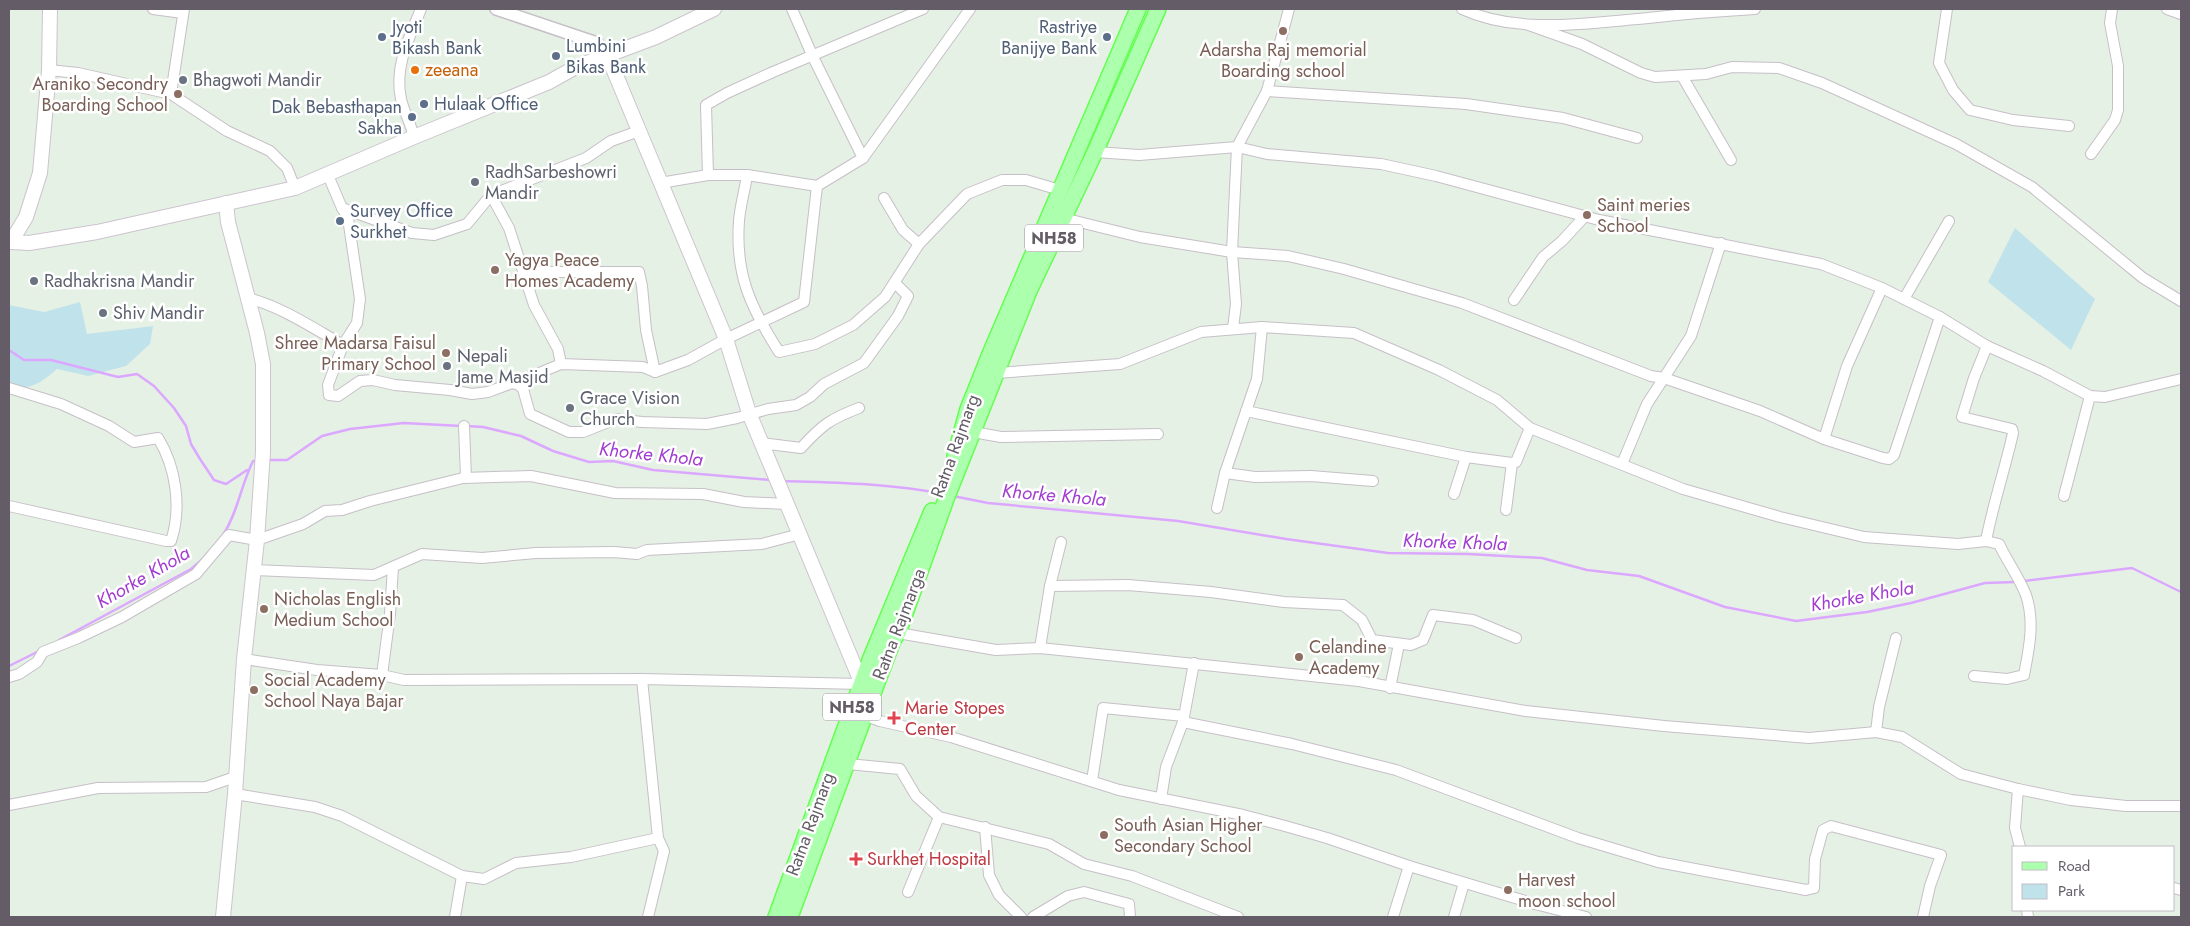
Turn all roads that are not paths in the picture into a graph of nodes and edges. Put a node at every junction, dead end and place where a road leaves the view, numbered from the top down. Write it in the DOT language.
graph roads {
  1 [pos="50,9"];
  2 [pos="153,9"];
  3 [pos="421,9"];
  4 [pos="496,9"];
  5 [pos="792,9"];
  6 [pos="923,9"];
  7 [pos="970,9"];
  8 [pos="1138,9"];
  9 [pos="1158,9"];
  10 [pos="1289,9"];
  11 [pos="1462,9"];
  12 [pos="1755,9"];
  13 [pos="1947,9"];
  14 [pos="2112,9"];
  15 [pos="2167,9"];
  16 [pos="706,10"];
  17 [pos="183,11"];
  18 [pos="2181,14"];
  19 [pos="1529,25"];
  20 [pos="606,54"];
  21 [pos="812,57"];
  22 [pos="49,70"];
  23 [pos="1682,76"];
  24 [pos="1267,91"];
  25 [pos="171,94"];
  26 [pos="2069,126"];
  27 [pos="639,131"];
  28 [pos="414,136"];
  29 [pos="1637,138"];
  30 [pos="1237,147"];
  31 [pos="1095,152"];
  32 [pos="2091,154"];
  33 [pos="863,158"];
  34 [pos="1731,160"];
  35 [pos="327,173"];
  36 [pos="708,175"];
  37 [pos="748,175"];
  38 [pos="660,183"];
  39 [pos="818,186"];
  40 [pos="295,188"];
  41 [pos="1060,190"];
  42 [pos="491,195"];
  43 [pos="884,198"];
  44 [pos="226,203"];
  45 [pos="342,208"];
  46 [pos="1584,216"];
  47 [pos="1063,218"];
  48 [pos="1949,221"];
  49 [pos="10,243"];
  50 [pos="1721,243"];
  51 [pos="919,244"];
  52 [pos="1232,252"];
  53 [pos="524,272"];
  54 [pos="895,283"];
  55 [pos="1882,288"];
  56 [pos="248,298"];
  57 [pos="1904,299"];
  58 [pos="1514,300"];
  59 [pos="2181,301"];
  60 [pos="1940,317"];
  61 [pos="761,324"];
  62 [pos="1262,327"];
  63 [pos="1233,328"];
  64 [pos="726,339"];
  65 [pos="343,345"];
  66 [pos="1987,346"];
  67 [pos="561,364"];
  68 [pos="655,372"];
  69 [pos="996,373"];
  70 [pos="1664,378"];
  71 [pos="2181,379"];
  72 [pos="9,388"];
  73 [pos="523,390"];
  74 [pos="2090,396"];
  75 [pos="859,408"];
  76 [pos="1246,411"];
  77 [pos="749,413"];
  78 [pos="464,426"];
  79 [pos="1530,428"];
  80 [pos="973,432"];
  81 [pos="1158,434"];
  82 [pos="1824,439"];
  83 [pos="762,443"];
  84 [pos="1466,457"];
  85 [pos="1512,463"];
  86 [pos="1622,464"];
  87 [pos="954,473"];
  88 [pos="1224,473"];
  89 [pos="466,478"];
  90 [pos="1373,481"];
  91 [pos="1454,494"];
  92 [pos="2064,496"];
  93 [pos="941,499"];
  94 [pos="786,504"];
  95 [pos="9,506"];
  96 [pos="1218,508"];
  97 [pos="1506,510"];
  98 [pos="800,534"];
  99 [pos="257,540"];
  100 [pos="1986,541"];
  101 [pos="1060,542"];
  102 [pos="392,567"];
  103 [pos="253,570"];
  104 [pos="1050,586"];
  105 [pos="898,632"];
  106 [pos="1516,638"];
  107 [pos="1896,638"];
  108 [pos="1399,644"];
  109 [pos="1040,648"];
  110 [pos="244,659"];
  111 [pos="877,662"];
  112 [pos="1194,663"];
  113 [pos="382,675"];
  114 [pos="1974,676"];
  115 [pos="9,677"];
  116 [pos="642,679"];
  117 [pos="862,684"];
  118 [pos="1390,688"];
  119 [pos="858,713"];
  120 [pos="1183,719"];
  121 [pos="1876,732"];
  122 [pos="848,764"];
  123 [pos="235,777"];
  124 [pos="1092,781"];
  125 [pos="2018,789"];
  126 [pos="235,794"];
  127 [pos="1161,798"];
  128 [pos="9,805"];
  129 [pos="2181,806"];
  130 [pos="939,817"];
  131 [pos="985,827"];
  132 [pos="658,838"];
  133 [pos="2020,846"];
  134 [pos="1409,866"];
  135 [pos="462,876"];
  136 [pos="1464,883"];
  137 [pos="908,892"];
  138 [pos="223,917"];
  139 [pos="455,917"];
  140 [pos="648,917"];
  141 [pos="776,917"];
  142 [pos="790,917"];
  143 [pos="1021,917"];
  144 [pos="1033,917"];
  145 [pos="1130,917"];
  146 [pos="1238,917"];
  147 [pos="1393,917"];
  148 [pos="1454,917"];
  149 [pos="1586,917"];
  150 [pos="1924,917"];
  1 -- 22 [label="main road"];
  2 -- 17 [label="street"];
  3 -- 28 [label="street"];
  4 -- 20 [label="street"];
  5 -- 21 [label="street"];
  6 -- 21 [label="street"];
  7 -- 33 [label="street"];
  8 -- 41 [label="main road, Ratna Rajmarg / NH58"];
  9 -- 31 [label="main road, Ratna Rajmarg / NH58"];
  10 -- 24 [label="street"];
  11 -- 19 [label="street"];
  12 -- 19 [label="street"];
  13 -- 26 [label="street"];
  14 -- 32 [label="street"];
  15 -- 18 [label="street"];
  16 -- 20 [label="main road"];
  17 -- 25 [label="street"];
  19 -- 23 [label="street"];
  20 -- 27 [label="main road"];
  20 -- 28 [label="main road"];
  21 -- 33 [label="street"];
  21 -- 36 [label="street"];
  22 -- 25 [label="street"];
  22 -- 49 [label="main road"];
  23 -- 34 [label="street"];
  23 -- 59 [label="street"];
  24 -- 29 [label="street"];
  24 -- 30 [label="street"];
  25 -- 40 [label="street"];
  27 -- 38 [label="main road"];
  27 -- 42 [label="street"];
  28 -- 35 [label="main road"];
  30 -- 31 [label="street"];
  30 -- 46 [label="street"];
  30 -- 52 [label="street"];
  31 -- 47 [label="main road, Ratna Rajmarg / NH58"];
  33 -- 39 [label="street"];
  35 -- 40 [label="main road"];
  35 -- 45 [label="street"];
  36 -- 37 [label="street"];
  36 -- 38 [label="street"];
  37 -- 39 [label="street"];
  37 -- 61 [label="street"];
  38 -- 64 [label="main road"];
  39 -- 61 [label="street"];
  40 -- 44 [label="main road"];
  41 -- 51 [label="street"];
  41 -- 87 [label="main road, Ratna Rajmarg / NH58"];
  42 -- 45 [label="street"];
  42 -- 53 [label="street"];
  43 -- 51 [label="street"];
  44 -- 49 [label="main road"];
  44 -- 56 [label="main road"];
  45 -- 65 [label="street"];
  46 -- 50 [label="street"];
  46 -- 58 [label="street"];
  47 -- 52 [label="street"];
  47 -- 69 [label="main road, Ratna Rajmarg / NH58"];
  48 -- 57 [label="street"];
  50 -- 55 [label="street"];
  50 -- 70 [label="street"];
  51 -- 54 [label="street"];
  52 -- 63 [label="street"];
  52 -- 70 [label="street"];
  53 -- 67 [label="street"];
  53 -- 68 [label="street"];
  54 -- 61 [label="street"];
  54 -- 77 [label="street"];
  55 -- 57 [label="street"];
  55 -- 82 [label="street"];
  56 -- 65 [label="street"];
  56 -- 99 [label="main road"];
  57 -- 60 [label="street"];
  60 -- 66 [label="street"];
  60 -- 82 [label="street"];
  61 -- 64 [label="street"];
  62 -- 63 [label="street"];
  62 -- 76 [label="street"];
  62 -- 79 [label="street"];
  63 -- 69 [label="street"];
  64 -- 68 [label="street"];
  64 -- 77 [label="main road"];
  65 -- 73 [label="street"];
  66 -- 74 [label="street"];
  66 -- 100 [label="street"];
  67 -- 68 [label="street"];
  67 -- 73 [label="street"];
  69 -- 80 [label="main road, Ratna Rajmarg / NH58"];
  70 -- 82 [label="street"];
  70 -- 86 [label="street"];
  71 -- 74 [label="street"];
  72 -- 95 [label="street"];
  73 -- 77 [label="street"];
  74 -- 92 [label="street"];
  75 -- 83 [label="street"];
  76 -- 84 [label="street"];
  76 -- 88 [label="street"];
  77 -- 83 [label="main road"];
  78 -- 89 [label="street"];
  79 -- 85 [label="street"];
  79 -- 86 [label="street"];
  80 -- 81 [label="street"];
  80 -- 87 [label="main road, Ratna Rajmarg / NH58"];
  83 -- 94 [label="main road"];
  84 -- 85 [label="street"];
  84 -- 91 [label="street"];
  85 -- 97 [label="street"];
  86 -- 100 [label="street"];
  87 -- 93 [label="main road, Ratna Rajmarg / NH58"];
  88 -- 90 [label="street"];
  88 -- 96 [label="street"];
  89 -- 94 [label="street"];
  89 -- 99 [label="street"];
  93 -- 105 [label="main road, Ratna Rajmarga / NH58"];
  93 -- 111 [label="main road, Ratna Rajmarg / NH58"];
  94 -- 98 [label="main road"];
  98 -- 102 [label="street"];
  98 -- 117 [label="main road"];
  99 -- 103 [label="main road"];
  99 -- 115 [label="street"];
  100 -- 114 [label="street"];
  101 -- 104 [label="street"];
  102 -- 103 [label="street"];
  102 -- 113 [label="street"];
  103 -- 110 [label="main road"];
  104 -- 108 [label="street"];
  104 -- 109 [label="street"];
  105 -- 109 [label="street"];
  105 -- 111 [label="main road, Ratna Rajmarga / NH58"];
  106 -- 108 [label="street"];
  107 -- 121 [label="street"];
  108 -- 118 [label="street"];
  109 -- 112 [label="street"];
  110 -- 113 [label="street"];
  110 -- 123 [label="main road"];
  111 -- 117 [label="main road, Ratna Rajmarg / NH58"];
  111 -- 119 [label="main road, Ratna Rajmarga / NH58"];
  112 -- 118 [label="street"];
  112 -- 120 [label="street"];
  113 -- 116 [label="street"];
  116 -- 117 [label="street"];
  116 -- 132 [label="street"];
  117 -- 119 [label="main road, Ratna Rajmarg / NH58"];
  118 -- 121 [label="street"];
  119 -- 122 [label="main road, Ratna Rajmarga / NH58"];
  119 -- 124 [label="street"];
  119 -- 141 [label="main road, Ratna Rajmarg / NH58"];
  120 -- 124 [label="street"];
  120 -- 127 [label="street"];
  120 -- 150 [label="street"];
  121 -- 125 [label="street"];
  122 -- 130 [label="street"];
  122 -- 142 [label="main road, Ratna Rajmarga / NH58"];
  123 -- 126 [label="main road"];
  123 -- 128 [label="street"];
  124 -- 127 [label="street"];
  125 -- 129 [label="street"];
  125 -- 133 [label="street"];
  126 -- 135 [label="street"];
  126 -- 138 [label="main road"];
  127 -- 134 [label="street"];
  130 -- 131 [label="street"];
  130 -- 137 [label="street"];
  131 -- 143 [label="street"];
  131 -- 146 [label="street"];
  132 -- 135 [label="street"];
  132 -- 140 [label="street"];
  134 -- 136 [label="street"];
  134 -- 147 [label="street"];
  135 -- 139 [label="street"];
  136 -- 148 [label="street"];
  136 -- 149 [label="street"];
  144 -- 145 [label="street"];
}
